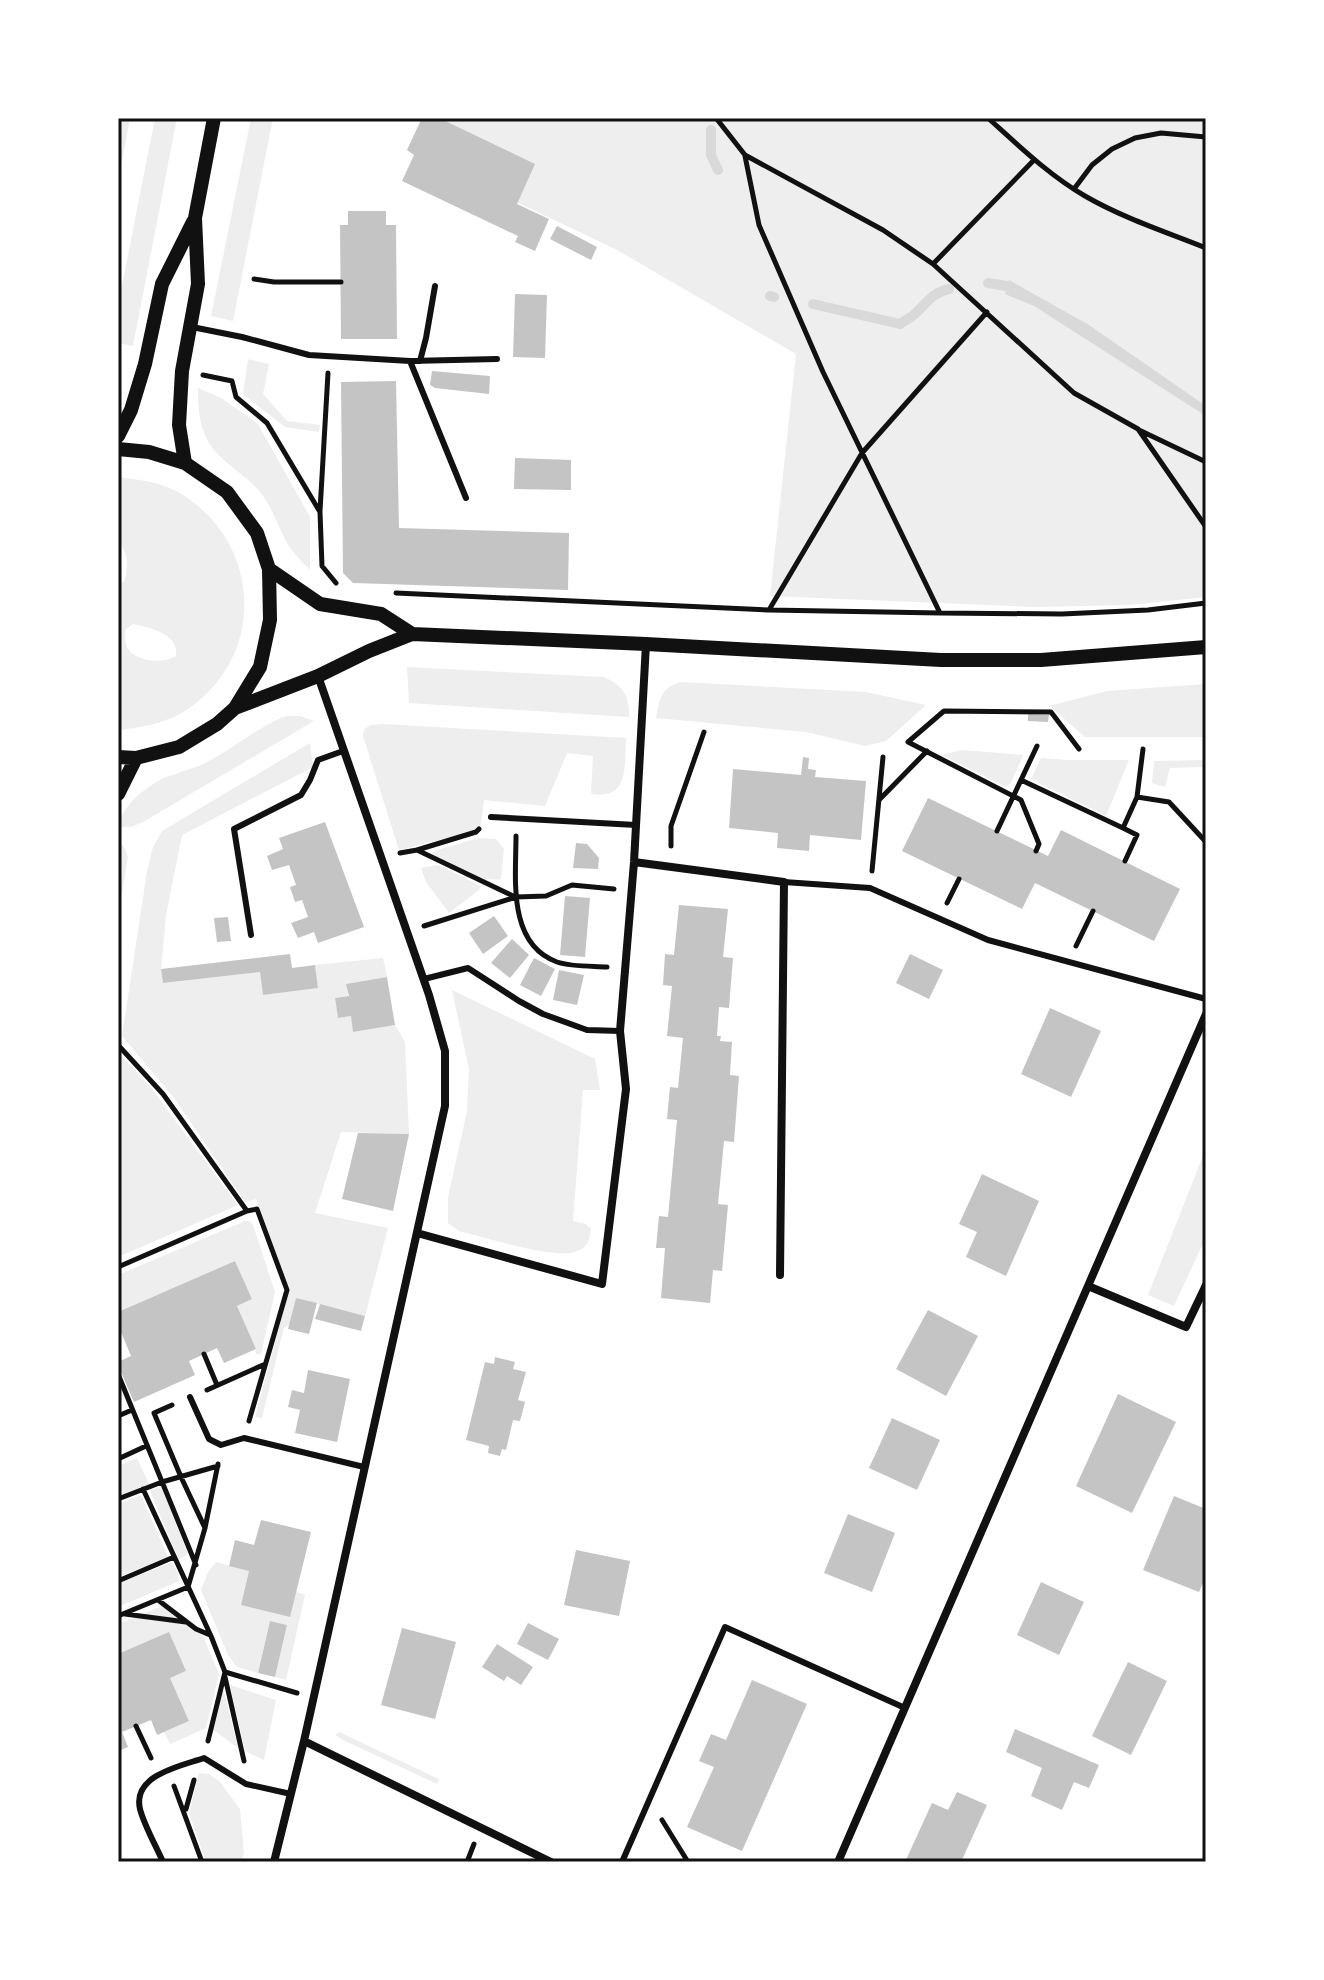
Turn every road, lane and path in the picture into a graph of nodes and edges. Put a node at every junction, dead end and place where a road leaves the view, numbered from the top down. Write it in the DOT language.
graph roads {
  1 [pos="214,118"];
  2 [pos="716,118"];
  3 [pos="988,118"];
  4 [pos="1206,137"];
  5 [pos="745,155"];
  6 [pos="1034,160"];
  7 [pos="1074,189"];
  8 [pos="195,218"];
  9 [pos="1206,248"];
  10 [pos="933,264"];
  11 [pos="254,279"];
  12 [pos="341,282"];
  13 [pos="435,286"];
  14 [pos="987,312"];
  15 [pos="190,327"];
  16 [pos="329,356"];
  17 [pos="497,359"];
  18 [pos="410,361"];
  19 [pos="420,361"];
  20 [pos="199,374"];
  21 [pos="1138,429"];
  22 [pos="118,436"];
  23 [pos="118,449"];
  24 [pos="862,453"];
  25 [pos="1206,462"];
  26 [pos="185,463"];
  27 [pos="466,498"];
  28 [pos="320,512"];
  29 [pos="1206,527"];
  30 [pos="269,569"];
  31 [pos="347,588"];
  32 [pos="388,593"];
  33 [pos="1206,603"];
  34 [pos="769,610"];
  35 [pos="940,613"];
  36 [pos="412,634"];
  37 [pos="646,644"];
  38 [pos="1206,647"];
  39 [pos="318,676"];
  40 [pos="235,708"];
  41 [pos="704,732"];
  42 [pos="1037,746"];
  43 [pos="1079,749"];
  44 [pos="1143,749"];
  45 [pos="343,751"];
  46 [pos="927,751"];
  47 [pos="118,757"];
  48 [pos="883,757"];
  49 [pos="136,758"];
  50 [pos="1021,780"];
  51 [pos="118,794"];
  52 [pos="1014,795"];
  53 [pos="1137,797"];
  54 [pos="879,800"];
  55 [pos="491,817"];
  56 [pos="516,819"];
  57 [pos="636,825"];
  58 [pos="1123,828"];
  59 [pos="997,831"];
  60 [pos="1206,842"];
  61 [pos="417,850"];
  62 [pos="1036,851"];
  63 [pos="382,856"];
  64 [pos="1125,861"];
  65 [pos="634,862"];
  66 [pos="671,867"];
  67 [pos="784,882"];
  68 [pos="870,888"];
  69 [pos="631,890"];
  70 [pos="516,897"];
  71 [pos="1093,911"];
  72 [pos="408,932"];
  73 [pos="251,935"];
  74 [pos="1069,962"];
  75 [pos="625,968"];
  76 [pos="424,979"];
  77 [pos="1206,999"];
  78 [pos="1206,1014"];
  79 [pos="620,1031"];
  80 [pos="118,1045"];
  81 [pos="247,1211"];
  82 [pos="417,1233"];
  83 [pos="118,1267"];
  84 [pos="780,1275"];
  85 [pos="1206,1285"];
  86 [pos="1088,1286"];
  87 [pos="204,1354"];
  88 [pos="118,1374"];
  89 [pos="217,1385"];
  90 [pos="190,1397"];
  91 [pos="132,1410"];
  92 [pos="118,1416"];
  93 [pos="244,1438"];
  94 [pos="221,1445"];
  95 [pos="146,1446"];
  96 [pos="118,1459"];
  97 [pos="218,1466"];
  98 [pos="364,1467"];
  99 [pos="162,1482"];
  100 [pos="143,1489"];
  101 [pos="118,1499"];
  102 [pos="174,1557"];
  103 [pos="196,1565"];
  104 [pos="118,1581"];
  105 [pos="188,1587"];
  106 [pos="158,1600"];
  107 [pos="121,1615"];
  108 [pos="187,1622"];
  109 [pos="211,1636"];
  110 [pos="225,1672"];
  111 [pos="314,1698"];
  112 [pos="905,1708"];
  113 [pos="136,1726"];
  114 [pos="304,1741"];
  115 [pos="204,1758"];
  116 [pos="158,1774"];
  117 [pos="246,1784"];
  118 [pos="291,1794"];
  119 [pos="649,1799"];
  120 [pos="470,1854"];
  121 [pos="163,1862"];
  122 [pos="202,1862"];
  123 [pos="274,1862"];
  124 [pos="475,1862"];
  125 [pos="551,1862"];
  126 [pos="622,1862"];
  127 [pos="688,1862"];
  128 [pos="838,1862"];
  1 -- 8 [label="street"];
  2 -- 5 [label="path"];
  3 -- 6 [label="path"];
  4 -- 7 [label="path"];
  5 -- 10 [label="path"];
  5 -- 24 [label="path"];
  6 -- 7 [label="path"];
  6 -- 10 [label="path"];
  7 -- 9 [label="path"];
  8 -- 15 [label="street"];
  8 -- 22 [label="street"];
  10 -- 14 [label="path"];
  11 -- 12 [label="path"];
  13 -- 19 [label="lane"];
  14 -- 21 [label="path"];
  14 -- 24 [label="path"];
  15 -- 16 [label="lane"];
  15 -- 26 [label="street"];
  16 -- 18 [label="lane"];
  16 -- 28 [label="path"];
  17 -- 19 [label="lane"];
  18 -- 19 [label="lane"];
  18 -- 27 [label="lane"];
  20 -- 28 [label="path"];
  21 -- 25 [label="path"];
  21 -- 29 [label="path"];
  23 -- 26 [label="street"];
  24 -- 34 [label="path"];
  24 -- 35 [label="path"];
  26 -- 30 [label="street"];
  28 -- 31 [label="path"];
  30 -- 36 [label="street"];
  30 -- 40 [label="street"];
  32 -- 34 [label="path"];
  33 -- 35 [label="path"];
  34 -- 35 [label="path"];
  36 -- 37 [label="street"];
  36 -- 39 [label="street"];
  37 -- 38 [label="street"];
  37 -- 57 [label="street"];
  39 -- 40 [label="street"];
  39 -- 45 [label="street"];
  40 -- 49 [label="street"];
  41 -- 66 [label="path"];
  42 -- 50 [label="path"];
  43 -- 46 [label="path"];
  44 -- 53 [label="path"];
  45 -- 63 [label="street"];
  45 -- 73 [label="lane"];
  46 -- 52 [label="path"];
  46 -- 54 [label="path"];
  47 -- 49 [label="street"];
  48 -- 54 [label="path"];
  49 -- 51 [label="street"];
  50 -- 52 [label="path"];
  50 -- 58 [label="path"];
  52 -- 59 [label="path"];
  52 -- 62 [label="path"];
  53 -- 58 [label="path"];
  53 -- 60 [label="path"];
  54 -- 68 [label="path"];
  55 -- 56 [label="lane"];
  55 -- 61 [label="path"];
  56 -- 57 [label="lane"];
  56 -- 70 [label="path"];
  57 -- 65 [label="street"];
  58 -- 64 [label="path"];
  61 -- 63 [label="path"];
  61 -- 70 [label="path"];
  63 -- 72 [label="street"];
  65 -- 66 [label="street"];
  65 -- 69 [label="street"];
  66 -- 67 [label="street"];
  67 -- 68 [label="lane"];
  67 -- 84 [label="street"];
  68 -- 74 [label="lane"];
  69 -- 70 [label="path"];
  69 -- 75 [label="street"];
  70 -- 72 [label="path"];
  70 -- 75 [label="path"];
  71 -- 74 [label="path"];
  72 -- 76 [label="street"];
  74 -- 77 [label="lane"];
  75 -- 79 [label="street"];
  76 -- 79 [label="lane"];
  76 -- 82 [label="street"];
  78 -- 86 [label="street"];
  79 -- 82 [label="street"];
  80 -- 81 [label="path"];
  81 -- 83 [label="path"];
  81 -- 93 [label="path"];
  82 -- 98 [label="street"];
  85 -- 86 [label="street"];
  86 -- 112 [label="street"];
  87 -- 89 [label="path"];
  88 -- 91 [label="path"];
  90 -- 94 [label="lane"];
  91 -- 92 [label="path"];
  91 -- 95 [label="path"];
  93 -- 94 [label="lane"];
  93 -- 98 [label="lane"];
  94 -- 97 [label="path"];
  95 -- 96 [label="path"];
  95 -- 99 [label="path"];
  97 -- 99 [label="path"];
  97 -- 103 [label="path"];
  98 -- 111 [label="street"];
  99 -- 100 [label="path"];
  99 -- 103 [label="path"];
  100 -- 101 [label="path"];
  100 -- 102 [label="path"];
  102 -- 104 [label="path"];
  102 -- 105 [label="path"];
  103 -- 105 [label="path"];
  105 -- 106 [label="path"];
  105 -- 109 [label="path"];
  106 -- 107 [label="path"];
  106 -- 108 [label="path"];
  107 -- 108 [label="path"];
  108 -- 109 [label="path"];
  109 -- 110 [label="path"];
  110 -- 111 [label="path"];
  110 -- 115 [label="path"];
  110 -- 117 [label="path"];
  111 -- 114 [label="street"];
  112 -- 119 [label="lane"];
  112 -- 128 [label="street"];
  113 -- 116 [label="path"];
  114 -- 118 [label="street"];
  114 -- 125 [label="street"];
  115 -- 116 [label="lane"];
  115 -- 117 [label="lane"];
  116 -- 121 [label="lane"];
  116 -- 122 [label="path"];
  117 -- 118 [label="lane"];
  118 -- 123 [label="street"];
  119 -- 126 [label="lane"];
  119 -- 127 [label="path"];
  120 -- 124 [label="path"];
}
